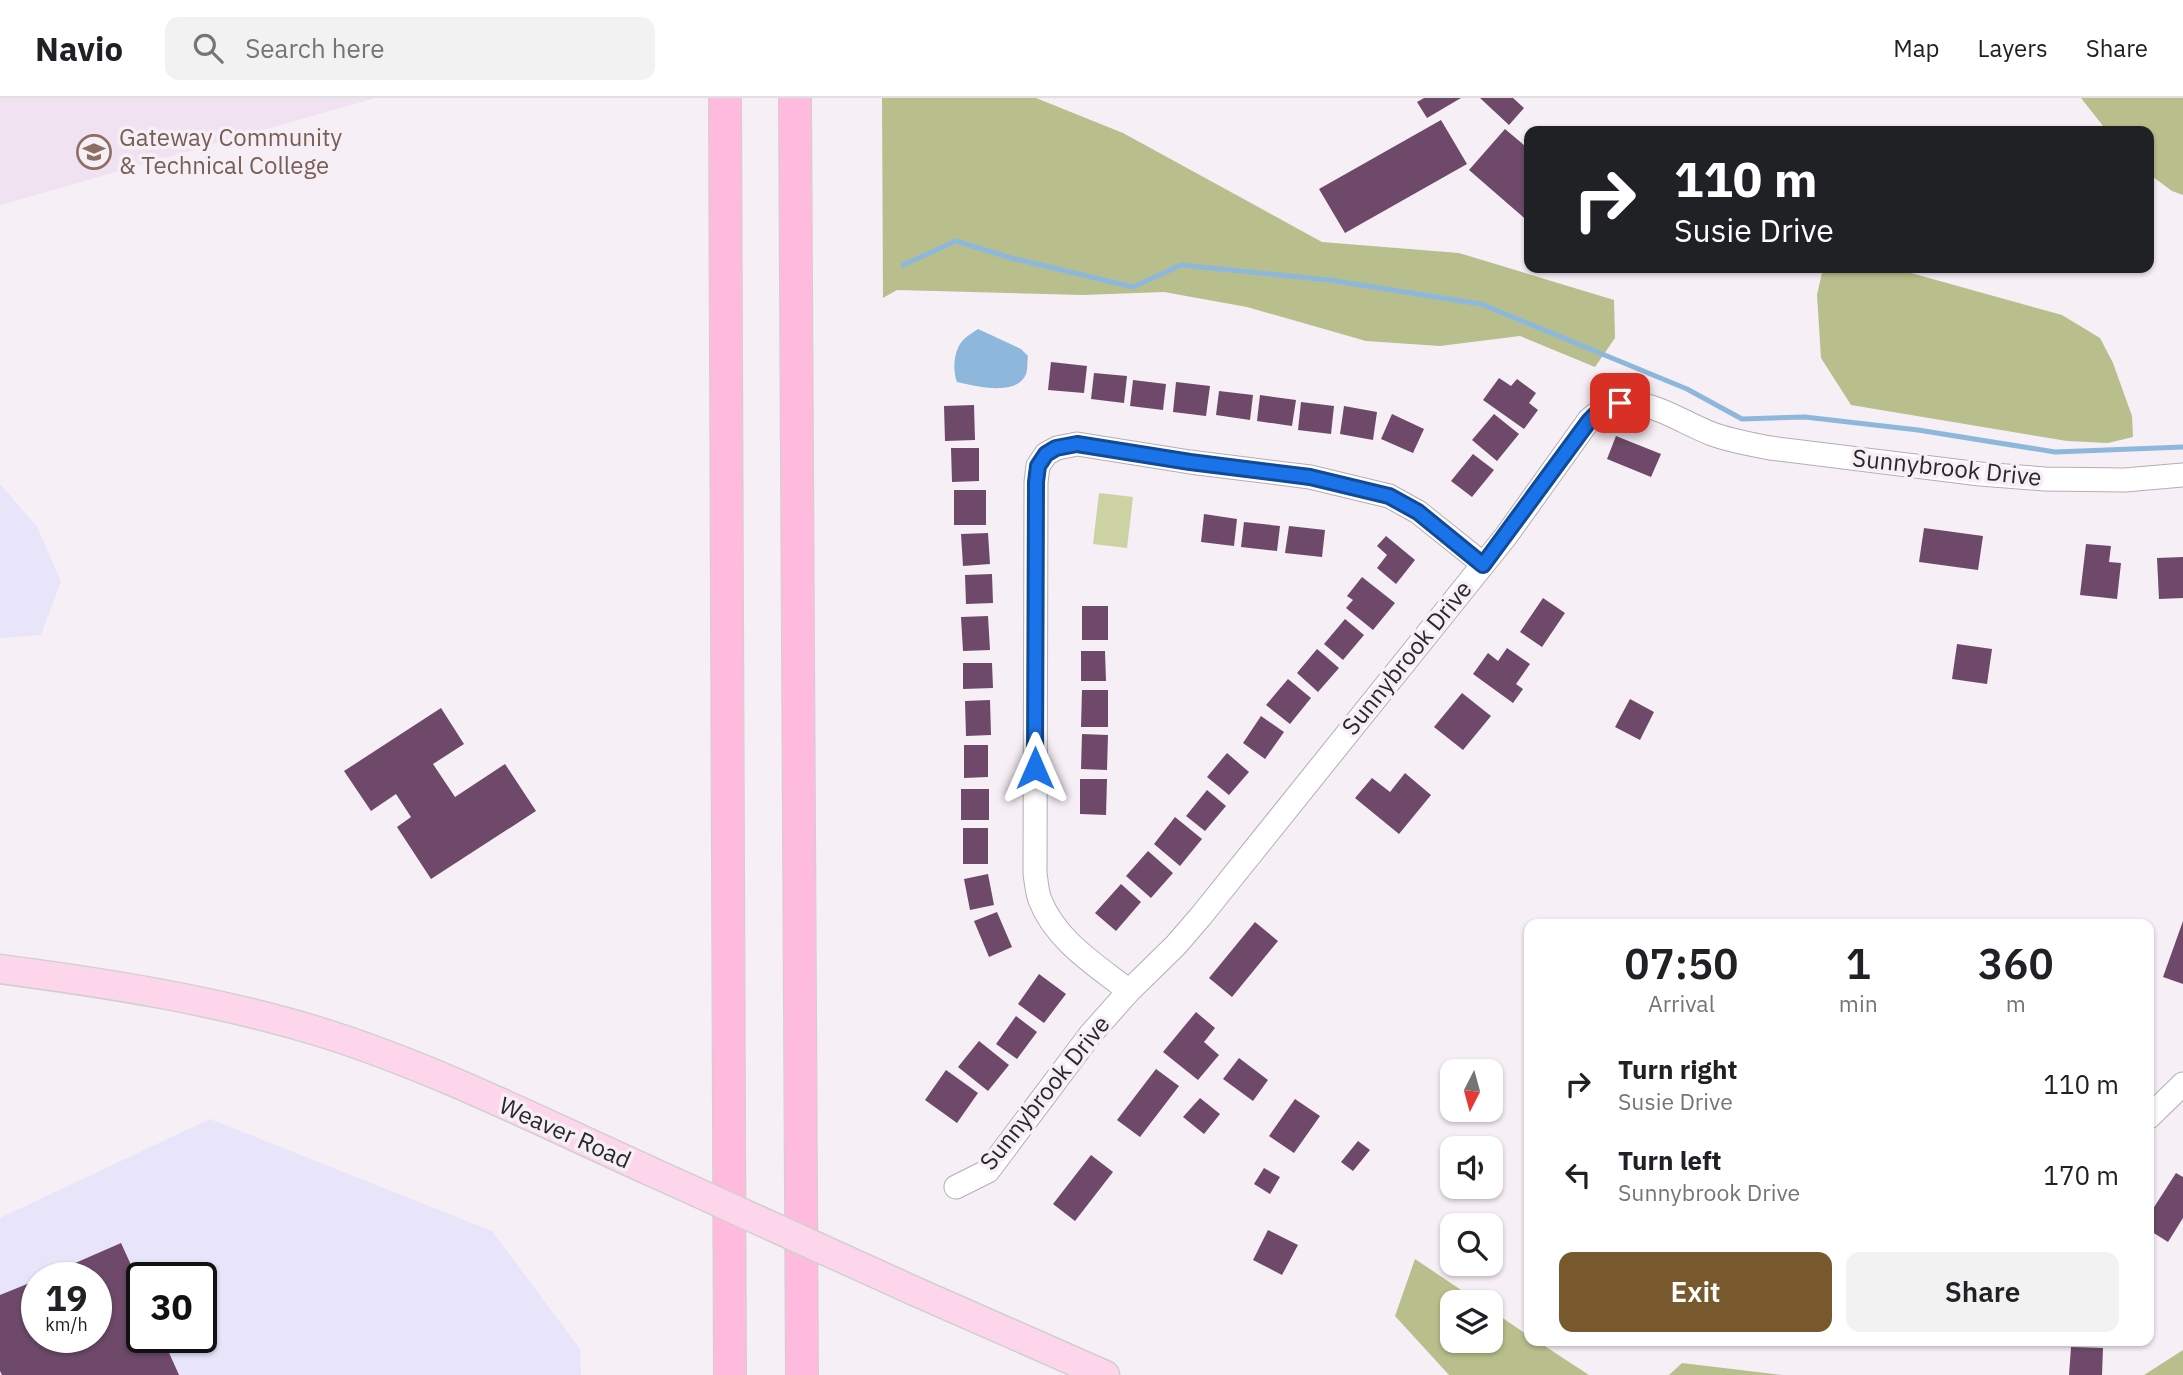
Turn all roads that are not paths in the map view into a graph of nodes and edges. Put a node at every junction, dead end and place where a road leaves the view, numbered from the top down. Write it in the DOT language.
graph roads {
  1 [pos="714,98"];
  2 [pos="724,98"];
  3 [pos="795,98"];
  4 [pos="725,284"];
  5 [pos="2183,475"];
  6 [pos="1483,565"];
  7 [pos="0,969"];
  8 [pos="1129,991"];
  9 [pos="2183,1084"];
  10 [pos="2154,1112"];
  11 [pos="956,1187"];
  12 [pos="730,1375"];
  13 [pos="802,1375"];
  14 [pos="1105,1375"];
  1 -- 4 [label="highway"];
  2 -- 4 [label="highway"];
  3 -- 13 [label="highway"];
  4 -- 12 [label="highway"];
  5 -- 6 [label="street, Sunnybrook Drive"];
  6 -- 8 [label="street, Sunnybrook Drive"];
  6 -- 8 [label="street"];
  7 -- 14 [label="main road, Weaver Road, bridge"];
  8 -- 11 [label="street, Sunnybrook Drive"];
  9 -- 10 [label="street"];
}
